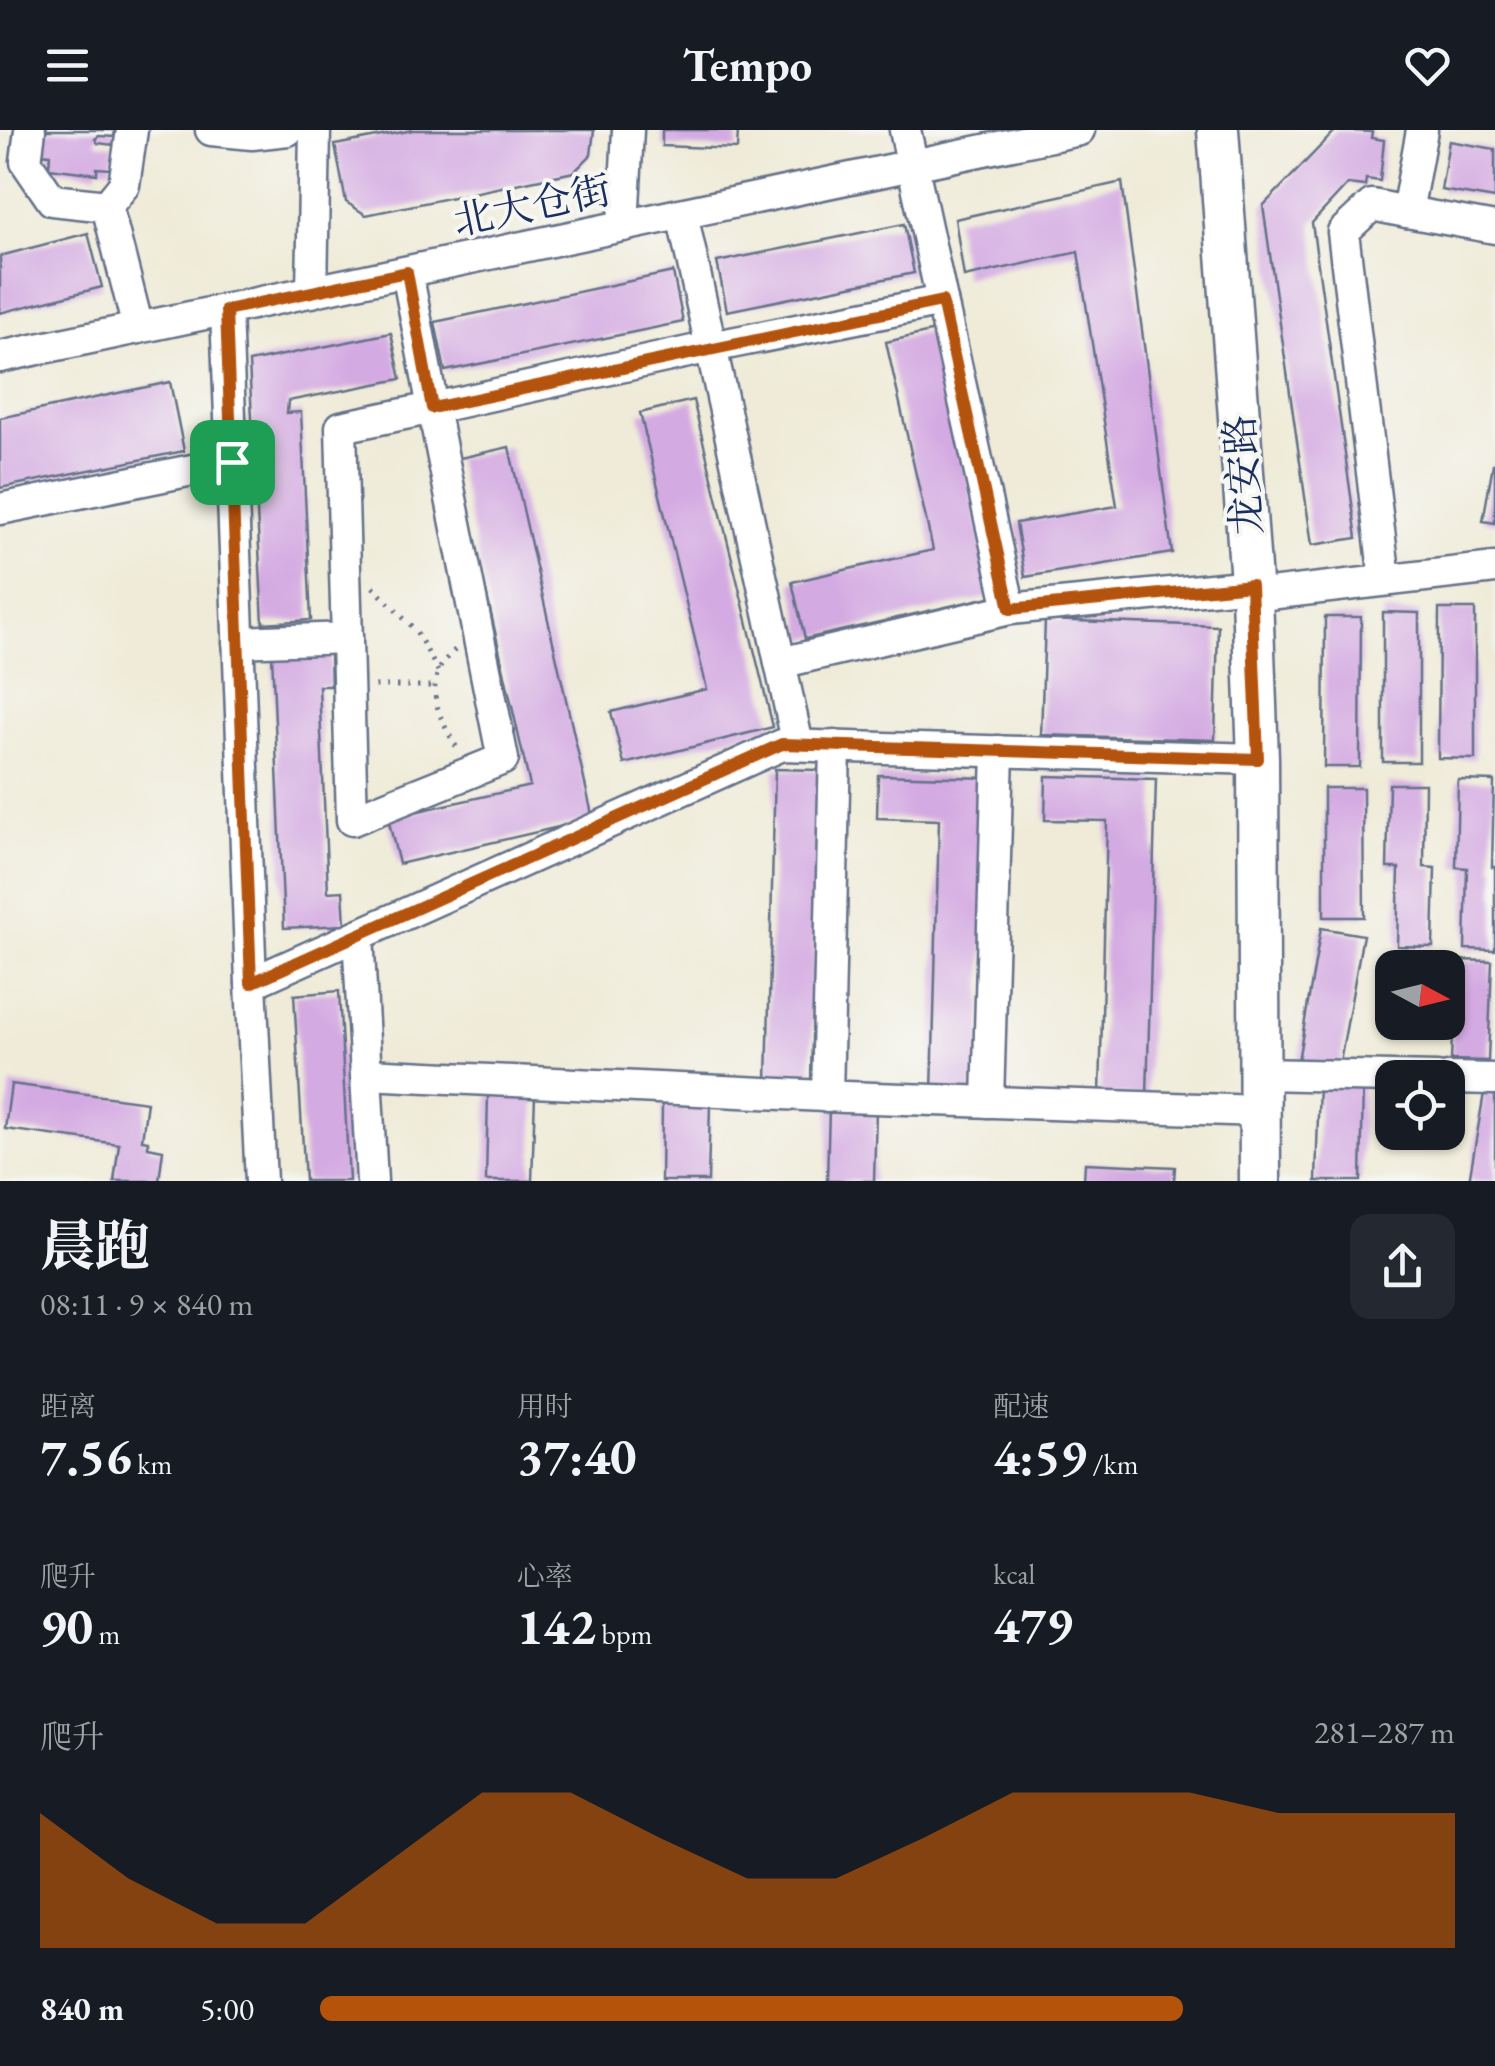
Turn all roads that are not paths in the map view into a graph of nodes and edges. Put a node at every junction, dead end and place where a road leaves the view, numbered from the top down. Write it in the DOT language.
graph roads {
  1 [pos="30,130"];
  2 [pos="132,130"];
  3 [pos="212,130"];
  4 [pos="288,130"];
  5 [pos="316,130"];
  6 [pos="628,130"];
  7 [pos="905,130"];
  8 [pos="1080,130"];
  9 [pos="1218,130"];
  10 [pos="1422,130"];
  11 [pos="911,166"];
  12 [pos="107,206"];
  13 [pos="1407,212"];
  14 [pos="682,214"];
  15 [pos="623,226"];
  16 [pos="1495,228"];
  17 [pos="407,272"];
  18 [pos="312,292"];
  19 [pos="942,301"];
  20 [pos="226,310"];
  21 [pos="138,328"];
  22 [pos="711,347"];
  23 [pos="0,357"];
  24 [pos="432,408"];
  25 [pos="232,462"];
  26 [pos="0,509"];
  27 [pos="1495,568"];
  28 [pos="1385,580"];
  29 [pos="1251,590"];
  30 [pos="1010,609"];
  31 [pos="347,638"];
  32 [pos="238,642"];
  33 [pos="780,663"];
  34 [pos="798,745"];
  35 [pos="836,746"];
  36 [pos="998,751"];
  37 [pos="1258,759"];
  38 [pos="358,935"];
  39 [pos="251,983"];
  40 [pos="366,1074"];
  41 [pos="1465,1078"];
  42 [pos="1495,1079"];
  43 [pos="1375,1083"];
  44 [pos="1260,1092"];
  45 [pos="827,1096"];
  46 [pos="988,1102"];
  47 [pos="262,1181"];
  48 [pos="372,1181"];
  49 [pos="1260,1181"];
  1 -- 12 [label="street"];
  2 -- 12 [label="street"];
  3 -- 4 [label="street"];
  5 -- 18 [label="street"];
  6 -- 15 [label="street"];
  7 -- 11 [label="street"];
  8 -- 11 [label="street, 北大仓街"];
  9 -- 29 [label="street, 龙安路"];
  10 -- 13 [label="street"];
  11 -- 14 [label="street, 北大仓街"];
  11 -- 19 [label="street"];
  12 -- 21 [label="street"];
  13 -- 16 [label="street"];
  13 -- 28 [label="street"];
  14 -- 15 [label="street, 北大仓街"];
  14 -- 22 [label="street"];
  15 -- 17 [label="street, 北大仓街"];
  17 -- 18 [label="street, 北大仓街"];
  17 -- 24 [label="street"];
  18 -- 20 [label="street, 北大仓街"];
  19 -- 22 [label="street"];
  19 -- 30 [label="street"];
  20 -- 21 [label="street, 北大仓街"];
  20 -- 25 [label="street"];
  21 -- 23 [label="street, 北大仓街"];
  22 -- 24 [label="street"];
  22 -- 33 [label="street"];
  24 -- 31 [label="street"];
  24 -- 31 [label="street"];
  25 -- 26 [label="street"];
  25 -- 32 [label="street"];
  27 -- 28 [label="street"];
  28 -- 29 [label="street"];
  29 -- 30 [label="street"];
  29 -- 37 [label="street, 龙安路"];
  30 -- 33 [label="street"];
  31 -- 32 [label="street"];
  32 -- 39 [label="street"];
  33 -- 34 [label="street"];
  34 -- 35 [label="street"];
  34 -- 38 [label="street"];
  35 -- 36 [label="street"];
  35 -- 45 [label="street"];
  36 -- 37 [label="street"];
  36 -- 46 [label="street"];
  37 -- 44 [label="street, 龙安路"];
  38 -- 39 [label="street"];
  38 -- 40 [label="street"];
  39 -- 47 [label="street"];
  40 -- 45 [label="street"];
  40 -- 48 [label="street"];
  41 -- 42 [label="street"];
  43 -- 44 [label="street"];
  44 -- 46 [label="street"];
  44 -- 49 [label="street, 龙安路"];
  45 -- 46 [label="street"];
}
